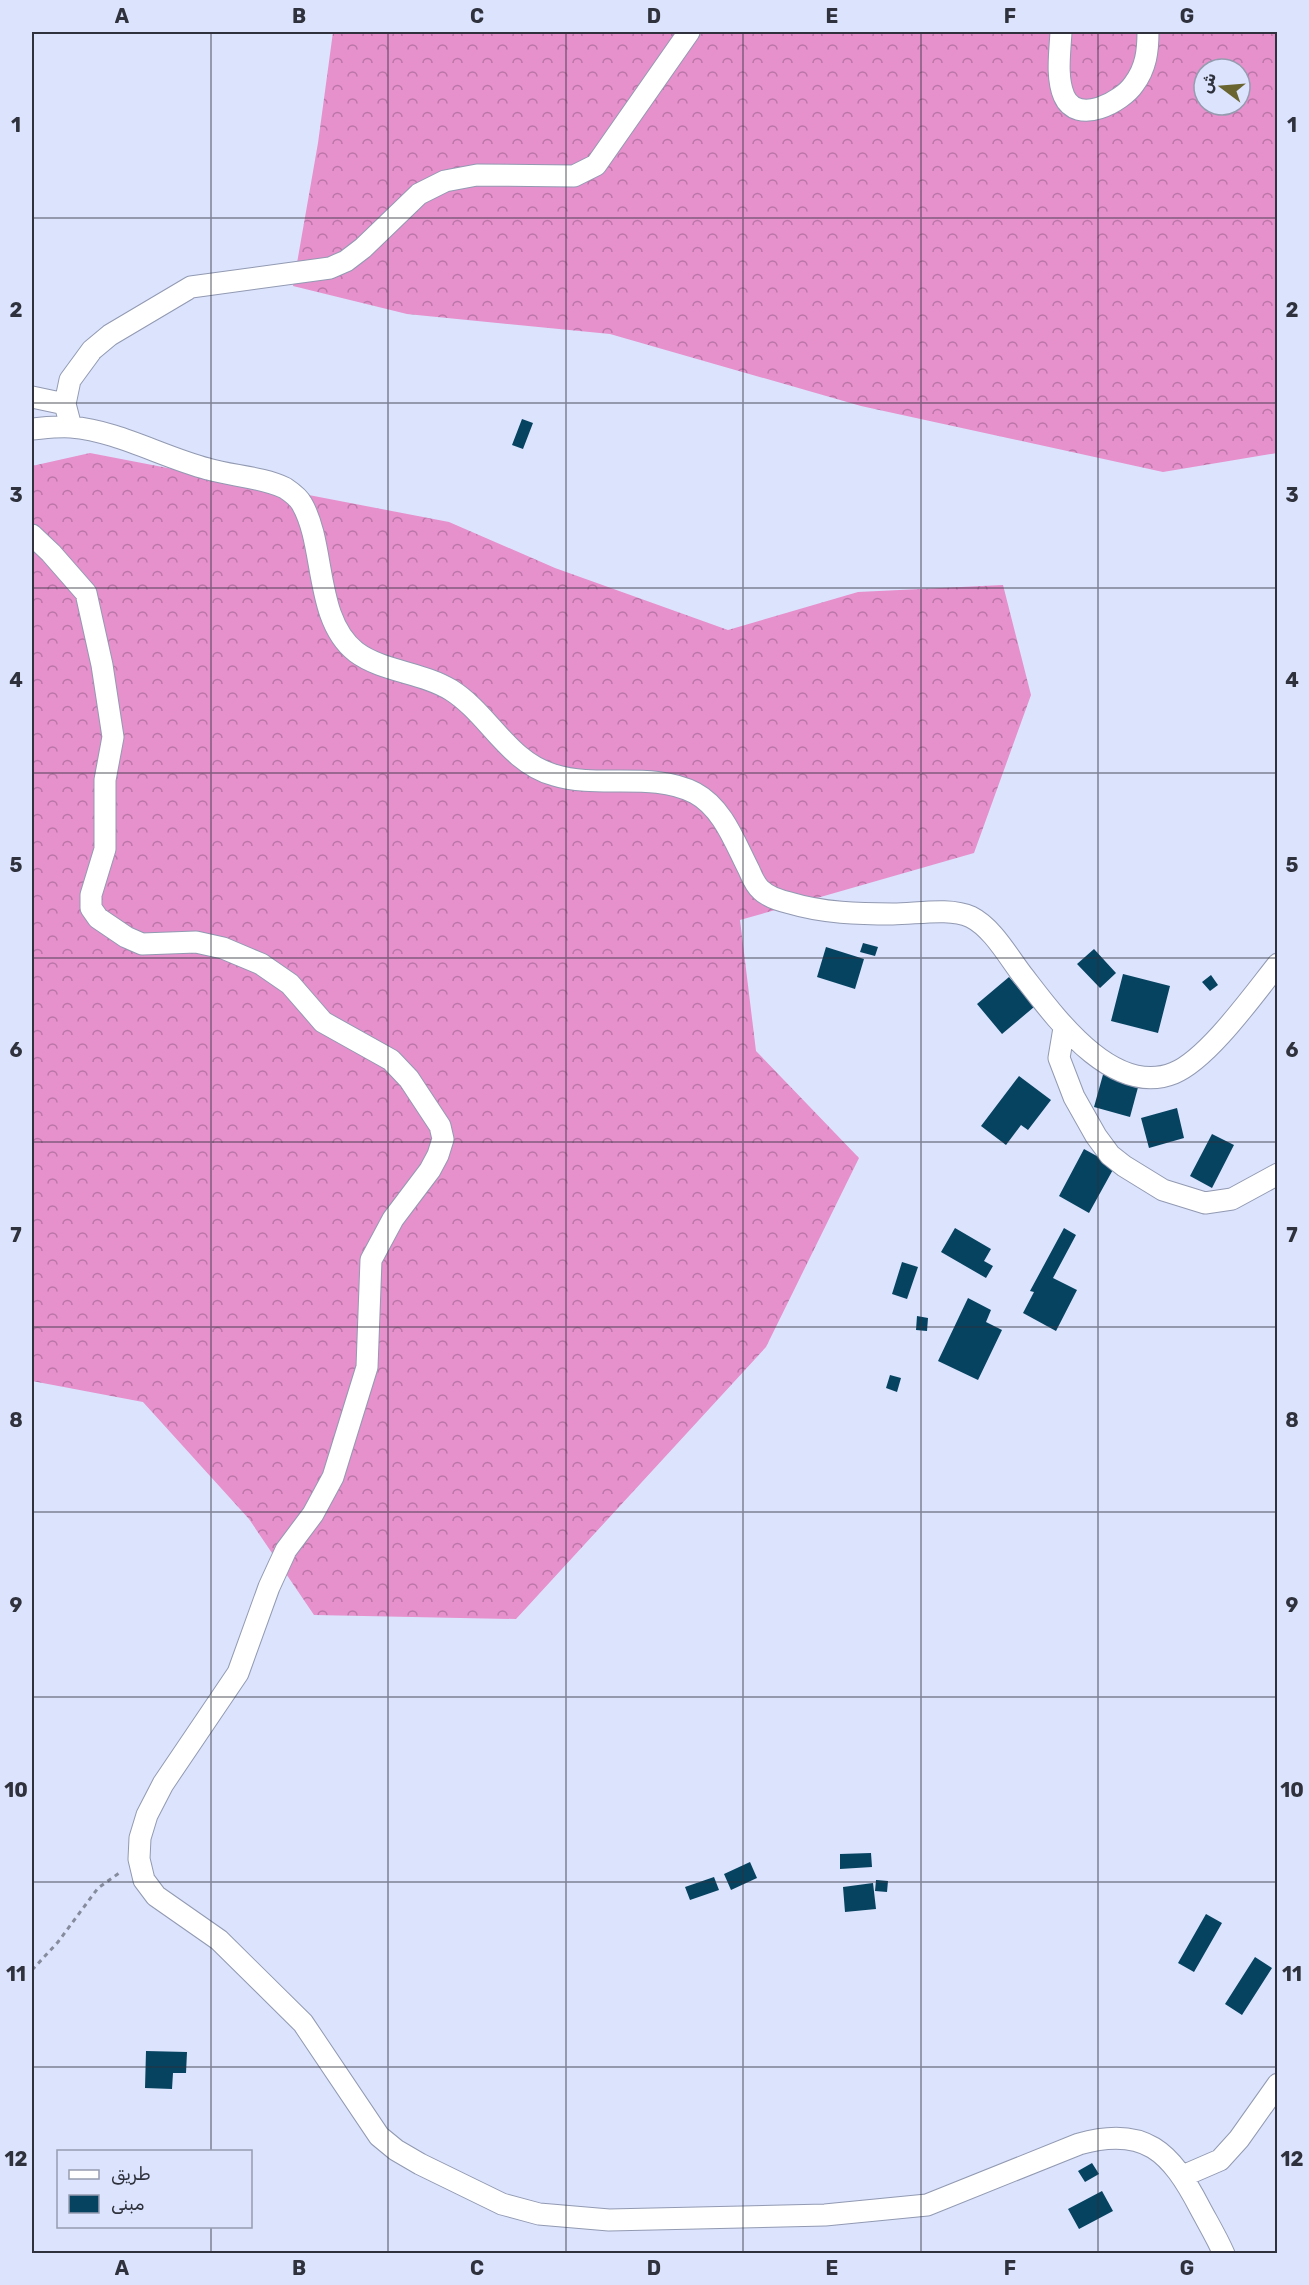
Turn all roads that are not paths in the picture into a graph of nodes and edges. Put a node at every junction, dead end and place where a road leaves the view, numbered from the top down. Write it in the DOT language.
graph roads {
  1 [pos="689,32"];
  2 [pos="1061,32"];
  3 [pos="1148,32"];
  4 [pos="32,397"];
  5 [pos="65,404"];
  6 [pos="71,427"];
  7 [pos="32,429"];
  8 [pos="32,535"];
  9 [pos="1278,964"];
  10 [pos="1064,1028"];
  11 [pos="1278,1174"];
  12 [pos="1278,2084"];
  13 [pos="1183,2176"];
  14 [pos="1224,2253"];
  1 -- 5 [label="street"];
  2 -- 3 [label="street"];
  4 -- 5 [label="street"];
  5 -- 6 [label="street"];
  6 -- 7 [label="street"];
  6 -- 10 [label="street"];
  8 -- 13 [label="street"];
  9 -- 10 [label="street"];
  10 -- 11 [label="street"];
  12 -- 13 [label="street"];
  13 -- 14 [label="street"];
}
